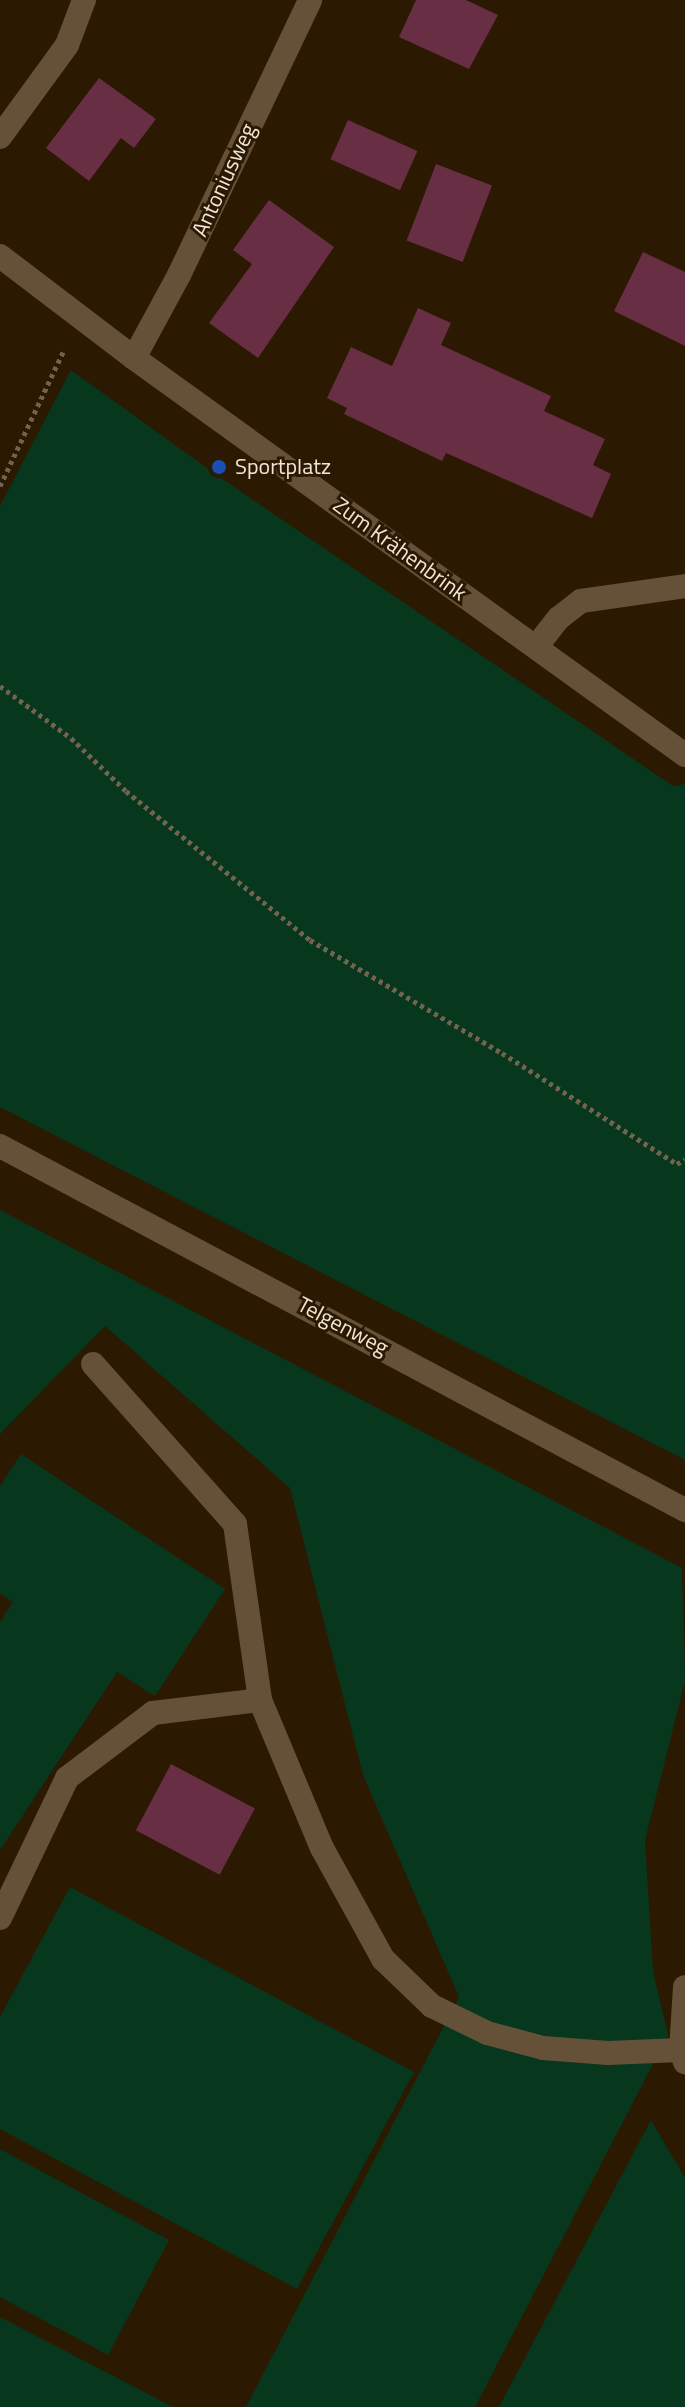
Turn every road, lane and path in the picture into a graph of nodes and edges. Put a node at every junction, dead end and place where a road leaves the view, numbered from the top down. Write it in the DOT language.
graph roads {
  1 [pos="84,0"];
  2 [pos="310,0"];
  3 [pos="0,137"];
  4 [pos="0,256"];
  5 [pos="80,316"];
  6 [pos="134,358"];
  7 [pos="0,486"];
  8 [pos="685,586"];
  9 [pos="536,647"];
  10 [pos="0,686"];
  11 [pos="685,755"];
  12 [pos="0,1146"];
  13 [pos="685,1159"];
  14 [pos="93,1364"];
  15 [pos="685,1510"];
  16 [pos="260,1700"];
  17 [pos="0,1918"];
  18 [pos="685,1987"];
  19 [pos="683,2056"];
  1 -- 3 [label="street"];
  2 -- 6 [label="street, Antoniusweg"];
  4 -- 5 [label="street, Zum Krähenbrink"];
  5 -- 6 [label="street, Zum Krähenbrink"];
  5 -- 7 [label="path"];
  6 -- 9 [label="street, Zum Krähenbrink"];
  8 -- 9 [label="street"];
  9 -- 11 [label="street, Zum Krähenbrink"];
  10 -- 13 [label="path"];
  12 -- 15 [label="street, Telgenweg"];
  14 -- 16 [label="street"];
  16 -- 17 [label="street"];
  16 -- 19 [label="street"];
  18 -- 19 [label="street"];
}
